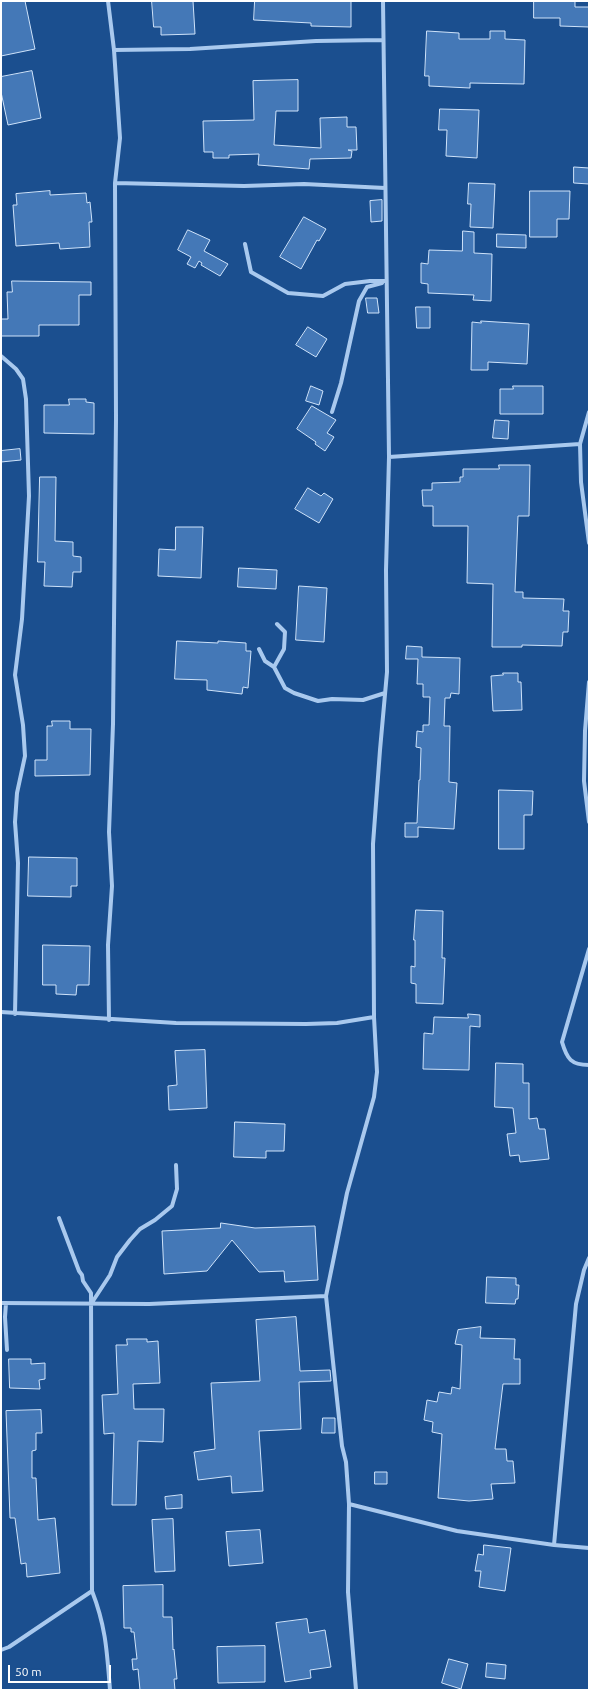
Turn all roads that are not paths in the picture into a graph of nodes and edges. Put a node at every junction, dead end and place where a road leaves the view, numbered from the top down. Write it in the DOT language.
graph roads {
  1 [pos="108,1"];
  2 [pos="383,1"];
  3 [pos="384,40"];
  4 [pos="114,50"];
  5 [pos="115,183"];
  6 [pos="385,188"];
  7 [pos="245,244"];
  8 [pos="386,281"];
  9 [pos="1,356"];
  10 [pos="332,412"];
  11 [pos="589,412"];
  12 [pos="580,444"];
  13 [pos="389,456"];
  14 [pos="589,543"];
  15 [pos="277,624"];
  16 [pos="259,649"];
  17 [pos="274,667"];
  18 [pos="589,682"];
  19 [pos="386,693"];
  20 [pos="589,822"];
  21 [pos="589,949"];
  22 [pos="1,1012"];
  23 [pos="15,1014"];
  24 [pos="374,1017"];
  25 [pos="109,1020"];
  26 [pos="589,1065"];
  27 [pos="176,1165"];
  28 [pos="59,1218"];
  29 [pos="589,1258"];
  30 [pos="326,1296"];
  31 [pos="1,1303"];
  32 [pos="6,1303"];
  33 [pos="90,1304"];
  34 [pos="7,1350"];
  35 [pos="349,1504"];
  36 [pos="554,1545"];
  37 [pos="589,1548"];
  38 [pos="92,1591"];
  39 [pos="1,1650"];
  40 [pos="110,1690"];
  41 [pos="356,1690"];
  1 -- 4 [label="street"];
  2 -- 3 [label="street"];
  3 -- 4 [label="street"];
  3 -- 6 [label="street"];
  4 -- 5 [label="street"];
  5 -- 6 [label="street"];
  5 -- 25 [label="street"];
  6 -- 8 [label="street"];
  7 -- 8 [label="street"];
  8 -- 10 [label="street"];
  8 -- 13 [label="street"];
  9 -- 23 [label="street"];
  11 -- 12 [label="street"];
  12 -- 13 [label="street"];
  12 -- 14 [label="street"];
  13 -- 19 [label="street"];
  15 -- 17 [label="street"];
  16 -- 17 [label="street"];
  17 -- 19 [label="street"];
  18 -- 20 [label="street"];
  19 -- 24 [label="street"];
  21 -- 26 [label="street"];
  22 -- 23 [label="street"];
  23 -- 25 [label="street"];
  24 -- 25 [label="street"];
  24 -- 30 [label="street"];
  27 -- 33 [label="street"];
  28 -- 33 [label="street"];
  29 -- 36 [label="street"];
  30 -- 33 [label="street"];
  30 -- 35 [label="street"];
  31 -- 32 [label="street"];
  32 -- 33 [label="street"];
  32 -- 34 [label="street"];
  33 -- 38 [label="street"];
  35 -- 36 [label="street"];
  35 -- 41 [label="street"];
  36 -- 37 [label="street"];
  38 -- 39 [label="street"];
  38 -- 40 [label="street"];
}
